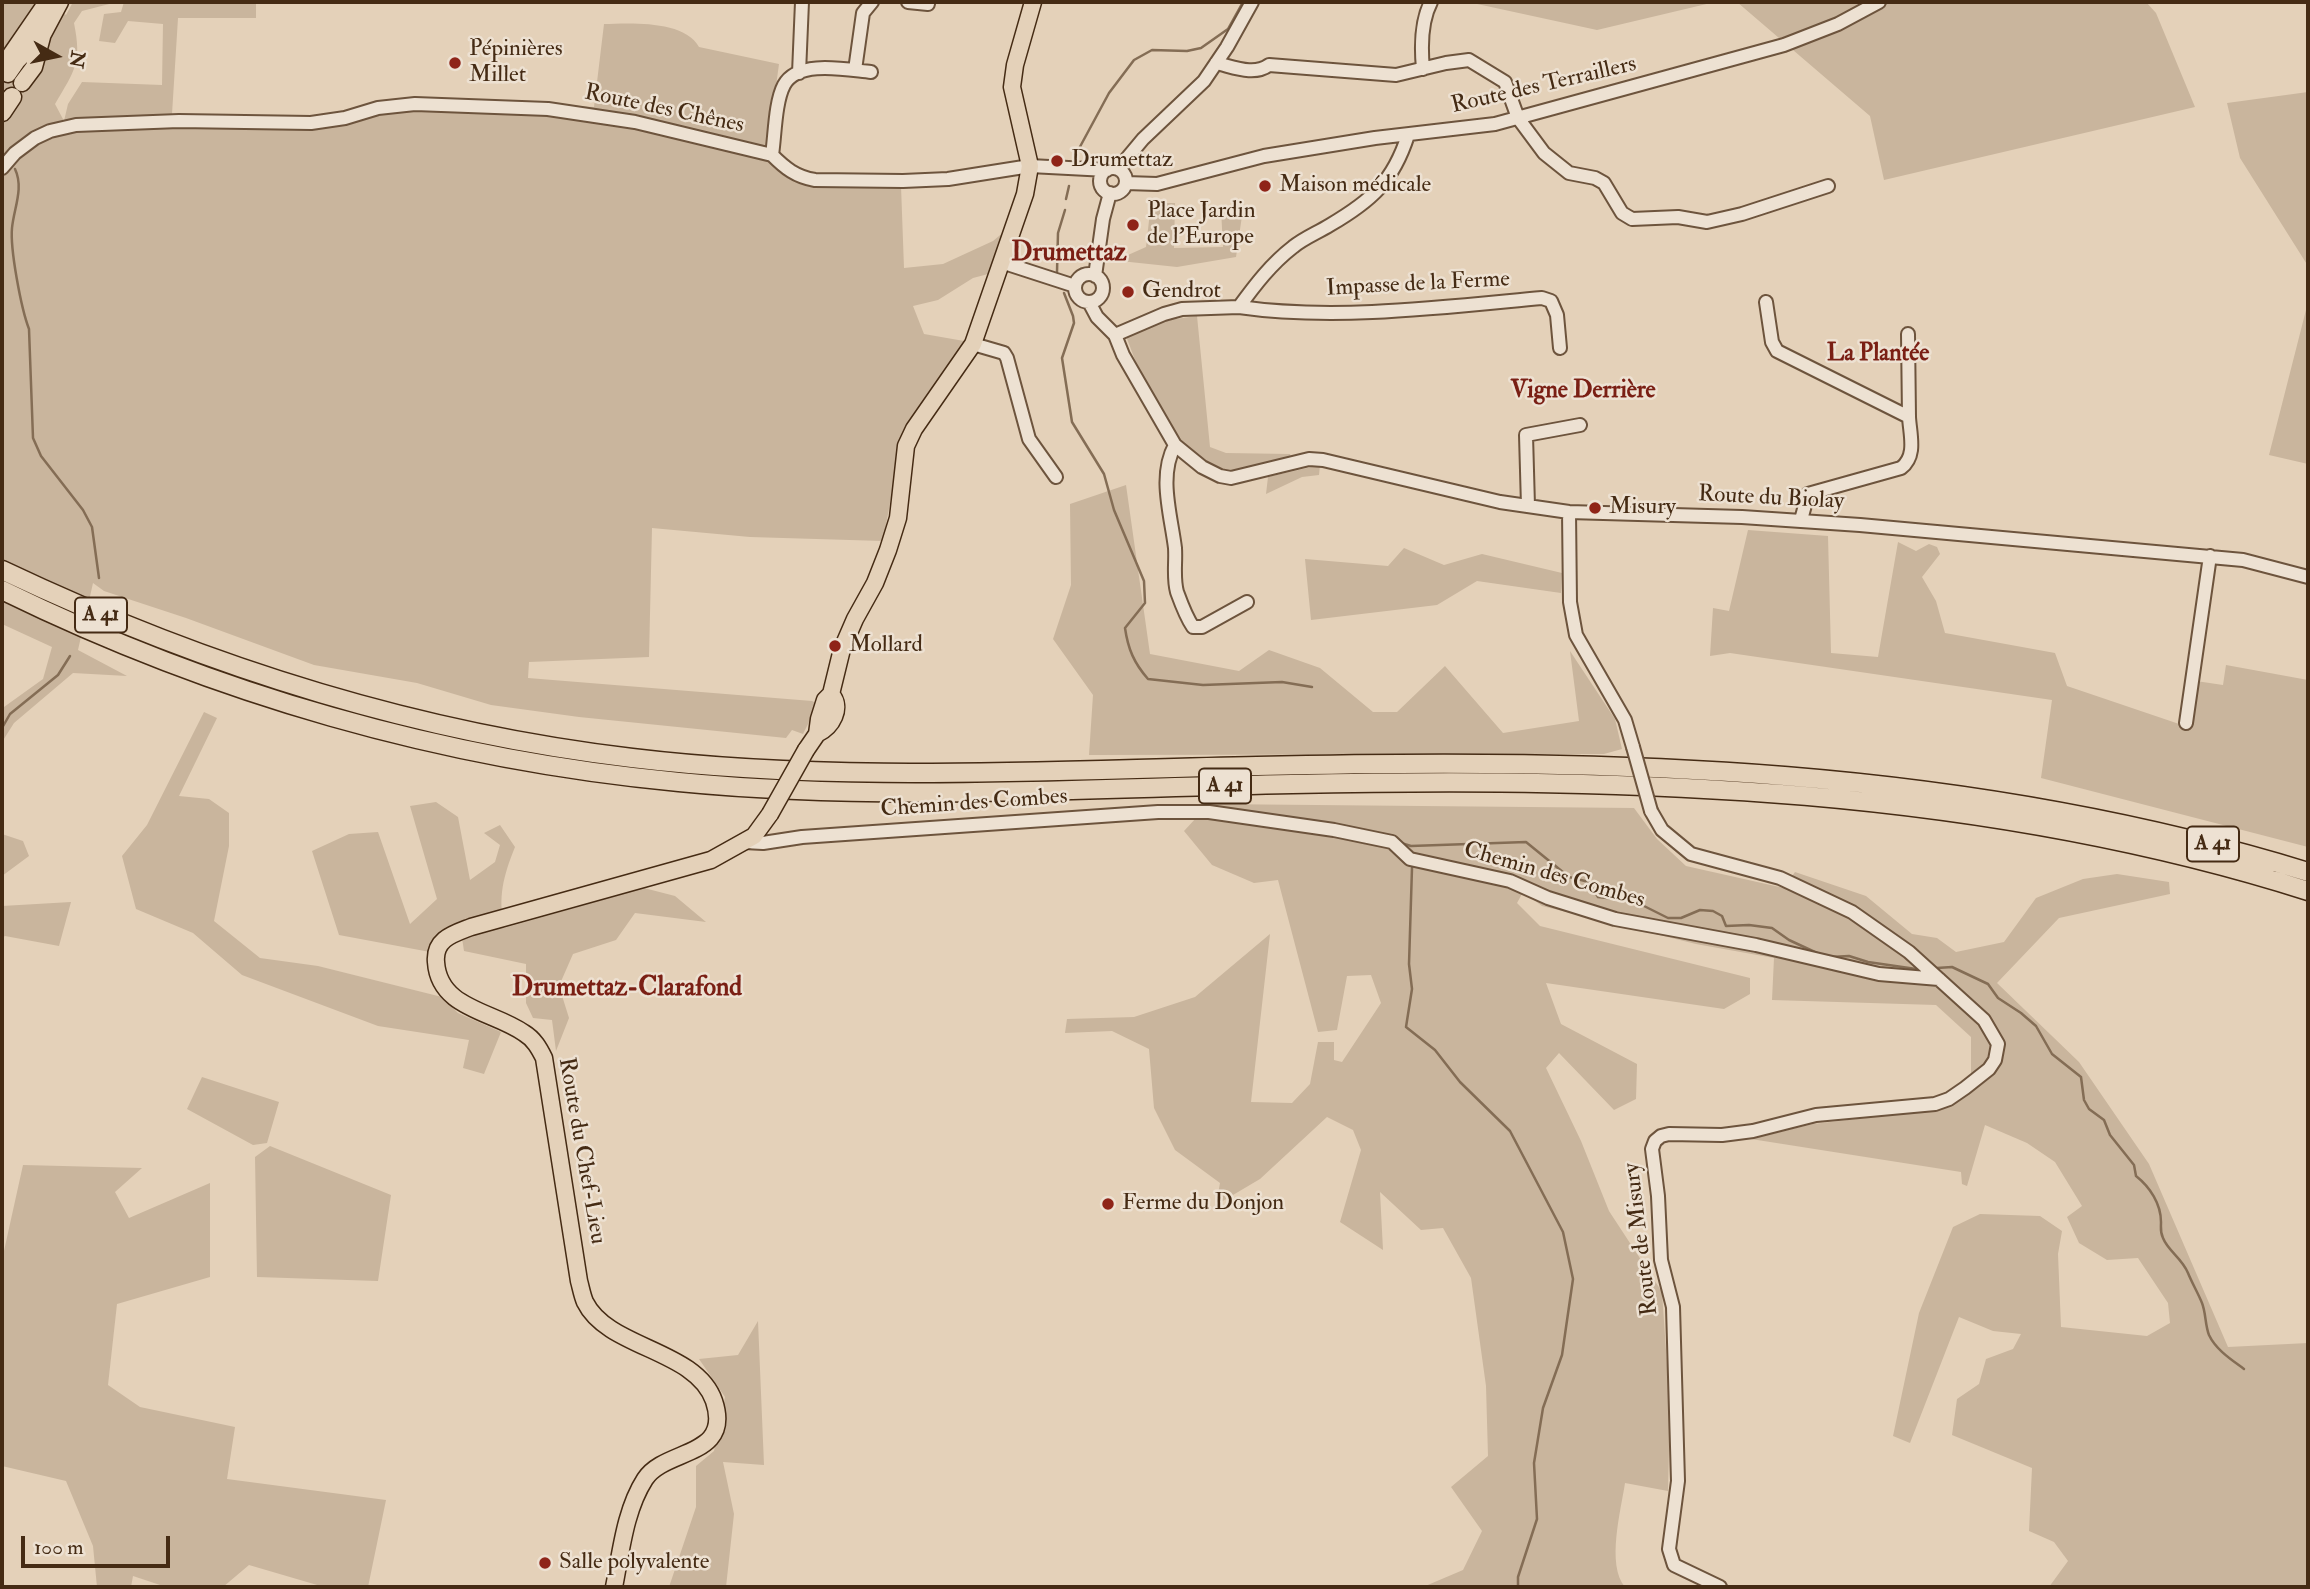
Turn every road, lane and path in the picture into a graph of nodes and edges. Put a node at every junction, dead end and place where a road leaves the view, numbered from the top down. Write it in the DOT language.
graph roads {
  1 [pos="47,2"];
  2 [pos="60,2"];
  3 [pos="802,2"];
  4 [pos="872,2"];
  5 [pos="908,2"];
  6 [pos="1033,2"];
  7 [pos="1252,2"];
  8 [pos="1432,2"];
  9 [pos="1879,2"];
  10 [pos="928,4"];
  11 [pos="19,40"];
  12 [pos="2,57"];
  13 [pos="1216,63"];
  14 [pos="1423,69"];
  15 [pos="855,70"];
  16 [pos="871,72"];
  17 [pos="799,73"];
  18 [pos="9,88"];
  19 [pos="1518,118"];
  20 [pos="1408,135"];
  21 [pos="772,155"];
  22 [pos="1030,166"];
  23 [pos="2,168"];
  24 [pos="1109,178"];
  25 [pos="1125,185"];
  26 [pos="1828,186"];
  27 [pos="1001,262"];
  28 [pos="1092,275"];
  29 [pos="1075,286"];
  30 [pos="1093,301"];
  31 [pos="1766,302"];
  32 [pos="1239,307"];
  33 [pos="1111,330"];
  34 [pos="1908,334"];
  35 [pos="973,344"];
  36 [pos="1560,348"];
  37 [pos="1909,417"];
  38 [pos="1580,425"];
  39 [pos="1175,445"];
  40 [pos="1056,477"];
  41 [pos="1528,506"];
  42 [pos="1569,512"];
  43 [pos="1801,520"];
  44 [pos="2210,556"];
  45 [pos="3,570"];
  46 [pos="2308,577"];
  47 [pos="2,590"];
  48 [pos="1247,602"];
  49 [pos="2186,723"];
  50 [pos="744,842"];
  51 [pos="2308,872"];
  52 [pos="2308,891"];
  53 [pos="1939,979"];
  54 [pos="614,1587"];
  55 [pos="1720,1587"];
  1 -- 11 [label="main road"];
  2 -- 18 [label="main road"];
  3 -- 17 [label="street"];
  4 -- 15 [label="street"];
  5 -- 10 [label="street"];
  6 -- 22 [label="main road"];
  7 -- 13 [label="street"];
  8 -- 14 [label="street"];
  9 -- 19 [label="street, Route des Terraillers"];
  11 -- 12 [label="main road"];
  11 -- 18 [label="main road"];
  13 -- 14 [label="street"];
  13 -- 24 [label="street"];
  14 -- 19 [label="street"];
  15 -- 16 [label="street"];
  15 -- 17 [label="street"];
  17 -- 21 [label="street"];
  19 -- 20 [label="street, Route des Terraillers"];
  19 -- 26 [label="street"];
  20 -- 25 [label="street, Route des Terraillers"];
  20 -- 32 [label="street"];
  21 -- 22 [label="street, Route des Chênes"];
  21 -- 23 [label="street, Route des Chênes"];
  22 -- 24 [label="street, Route des Chênes"];
  22 -- 27 [label="main road"];
  24 -- 25 [label="street"];
  24 -- 25 [label="street, Route des Terraillers"];
  24 -- 28 [label="street"];
  27 -- 29 [label="street"];
  27 -- 35 [label="main road"];
  28 -- 29 [label="street"];
  28 -- 30 [label="street"];
  29 -- 30 [label="street"];
  30 -- 33 [label="street, Route du Biolay"];
  31 -- 37 [label="street"];
  32 -- 33 [label="street"];
  32 -- 36 [label="street, Impasse de la Ferme"];
  33 -- 39 [label="street, Route du Biolay"];
  34 -- 37 [label="street"];
  35 -- 40 [label="street"];
  35 -- 50 [label="main road, Route du Chef-Lieu, bridge"];
  37 -- 43 [label="street"];
  38 -- 41 [label="street"];
  39 -- 41 [label="street, Route du Biolay"];
  39 -- 48 [label="street"];
  41 -- 42 [label="street, Route du Biolay"];
  42 -- 43 [label="street, Route du Biolay"];
  42 -- 53 [label="street, Route de Misury, bridge"];
  43 -- 44 [label="street, Route du Biolay"];
  44 -- 46 [label="street, Route du Biolay"];
  44 -- 49 [label="street"];
  45 -- 51 [label="highway, A 41"];
  47 -- 52 [label="highway, A 41"];
  50 -- 53 [label="street, Chemin des Combes"];
  50 -- 54 [label="main road, Route du Chef-Lieu"];
  53 -- 55 [label="street, Route de Misury"];
}
